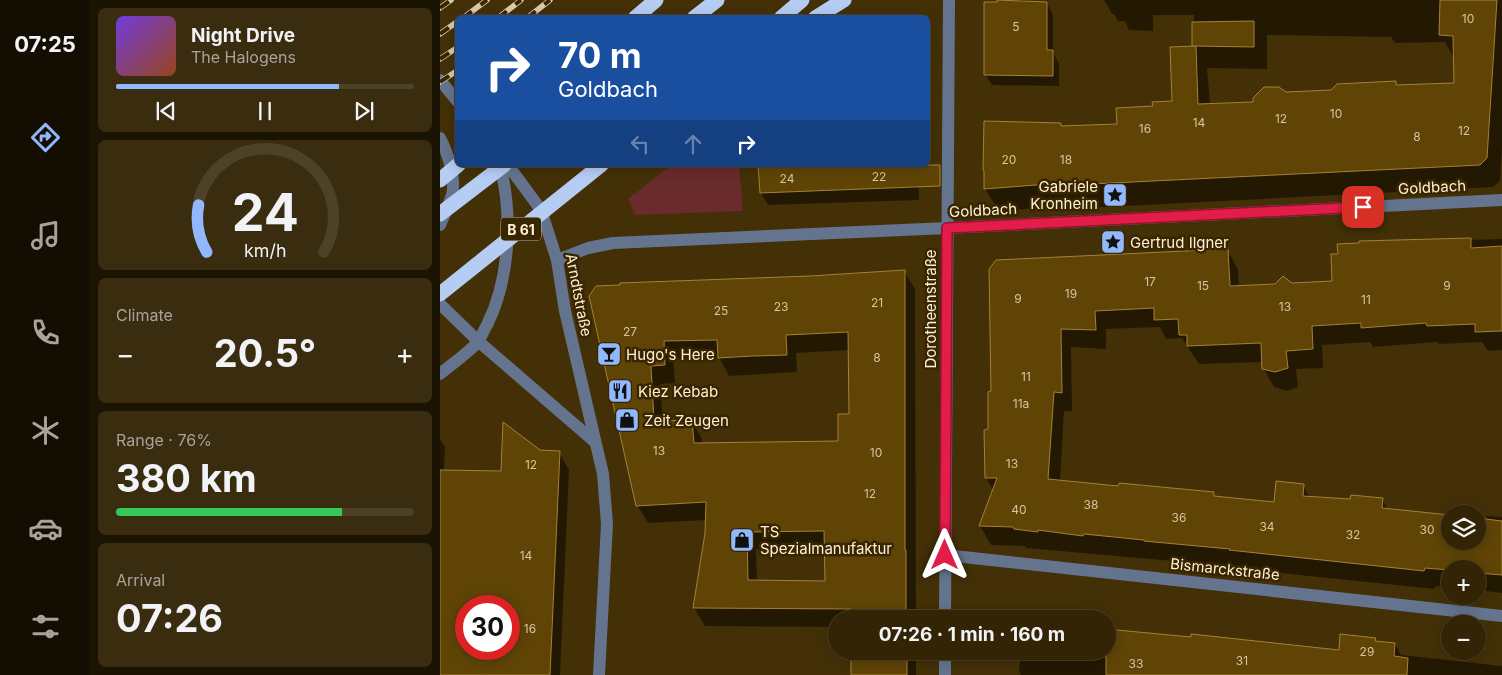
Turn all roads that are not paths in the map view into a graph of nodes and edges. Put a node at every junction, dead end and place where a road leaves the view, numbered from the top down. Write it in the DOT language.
graph roads {
  1 [pos="656,0"];
  2 [pos="717,0"];
  3 [pos="802,0"];
  4 [pos="844,0"];
  5 [pos="949,0"];
  6 [pos="639,15"];
  7 [pos="698,15"];
  8 [pos="784,15"];
  9 [pos="820,15"];
  10 [pos="440,80"];
  11 [pos="455,98"];
  12 [pos="440,138"];
  13 [pos="456,167"];
  14 [pos="501,167"];
  15 [pos="503,167"];
  16 [pos="508,167"];
  17 [pos="599,167"];
  18 [pos="440,180"];
  19 [pos="1502,200"];
  20 [pos="440,214"];
  21 [pos="440,225"];
  22 [pos="947,228"];
  23 [pos="557,260"];
  24 [pos="440,294"];
  25 [pos="440,304"];
  26 [pos="478,341"];
  27 [pos="440,374"];
  28 [pos="595,442"];
  29 [pos="945,555"];
  30 [pos="945,610"];
  31 [pos="1502,616"];
  32 [pos="945,660"];
  33 [pos="599,675"];
  34 [pos="945,675"];
  1 -- 6 [label="highway"];
  2 -- 7 [label="highway"];
  3 -- 8 [label="highway"];
  4 -- 9 [label="highway"];
  5 -- 22 [label="street, Dorotheenstraße"];
  10 -- 11 [label="street"];
  12 -- 21 [label="street"];
  13 -- 18 [label="highway, bridge"];
  14 -- 26 [label="street"];
  15 -- 20 [label="highway, bridge"];
  16 -- 23 [label="street, Arndtstraße"];
  17 -- 24 [label="highway, B 61, bridge"];
  19 -- 22 [label="street, Goldbach"];
  22 -- 23 [label="street, Goldbach"];
  22 -- 29 [label="street, Dorotheenstraße"];
  23 -- 28 [label="street, Arndtstraße"];
  25 -- 26 [label="street"];
  26 -- 27 [label="street"];
  26 -- 28 [label="street"];
  28 -- 33 [label="street, Arndtstraße"];
  29 -- 30 [label="street, Dorotheenstraße"];
  29 -- 31 [label="street, Bismarckstraße"];
  32 -- 34 [label="street"];
}
